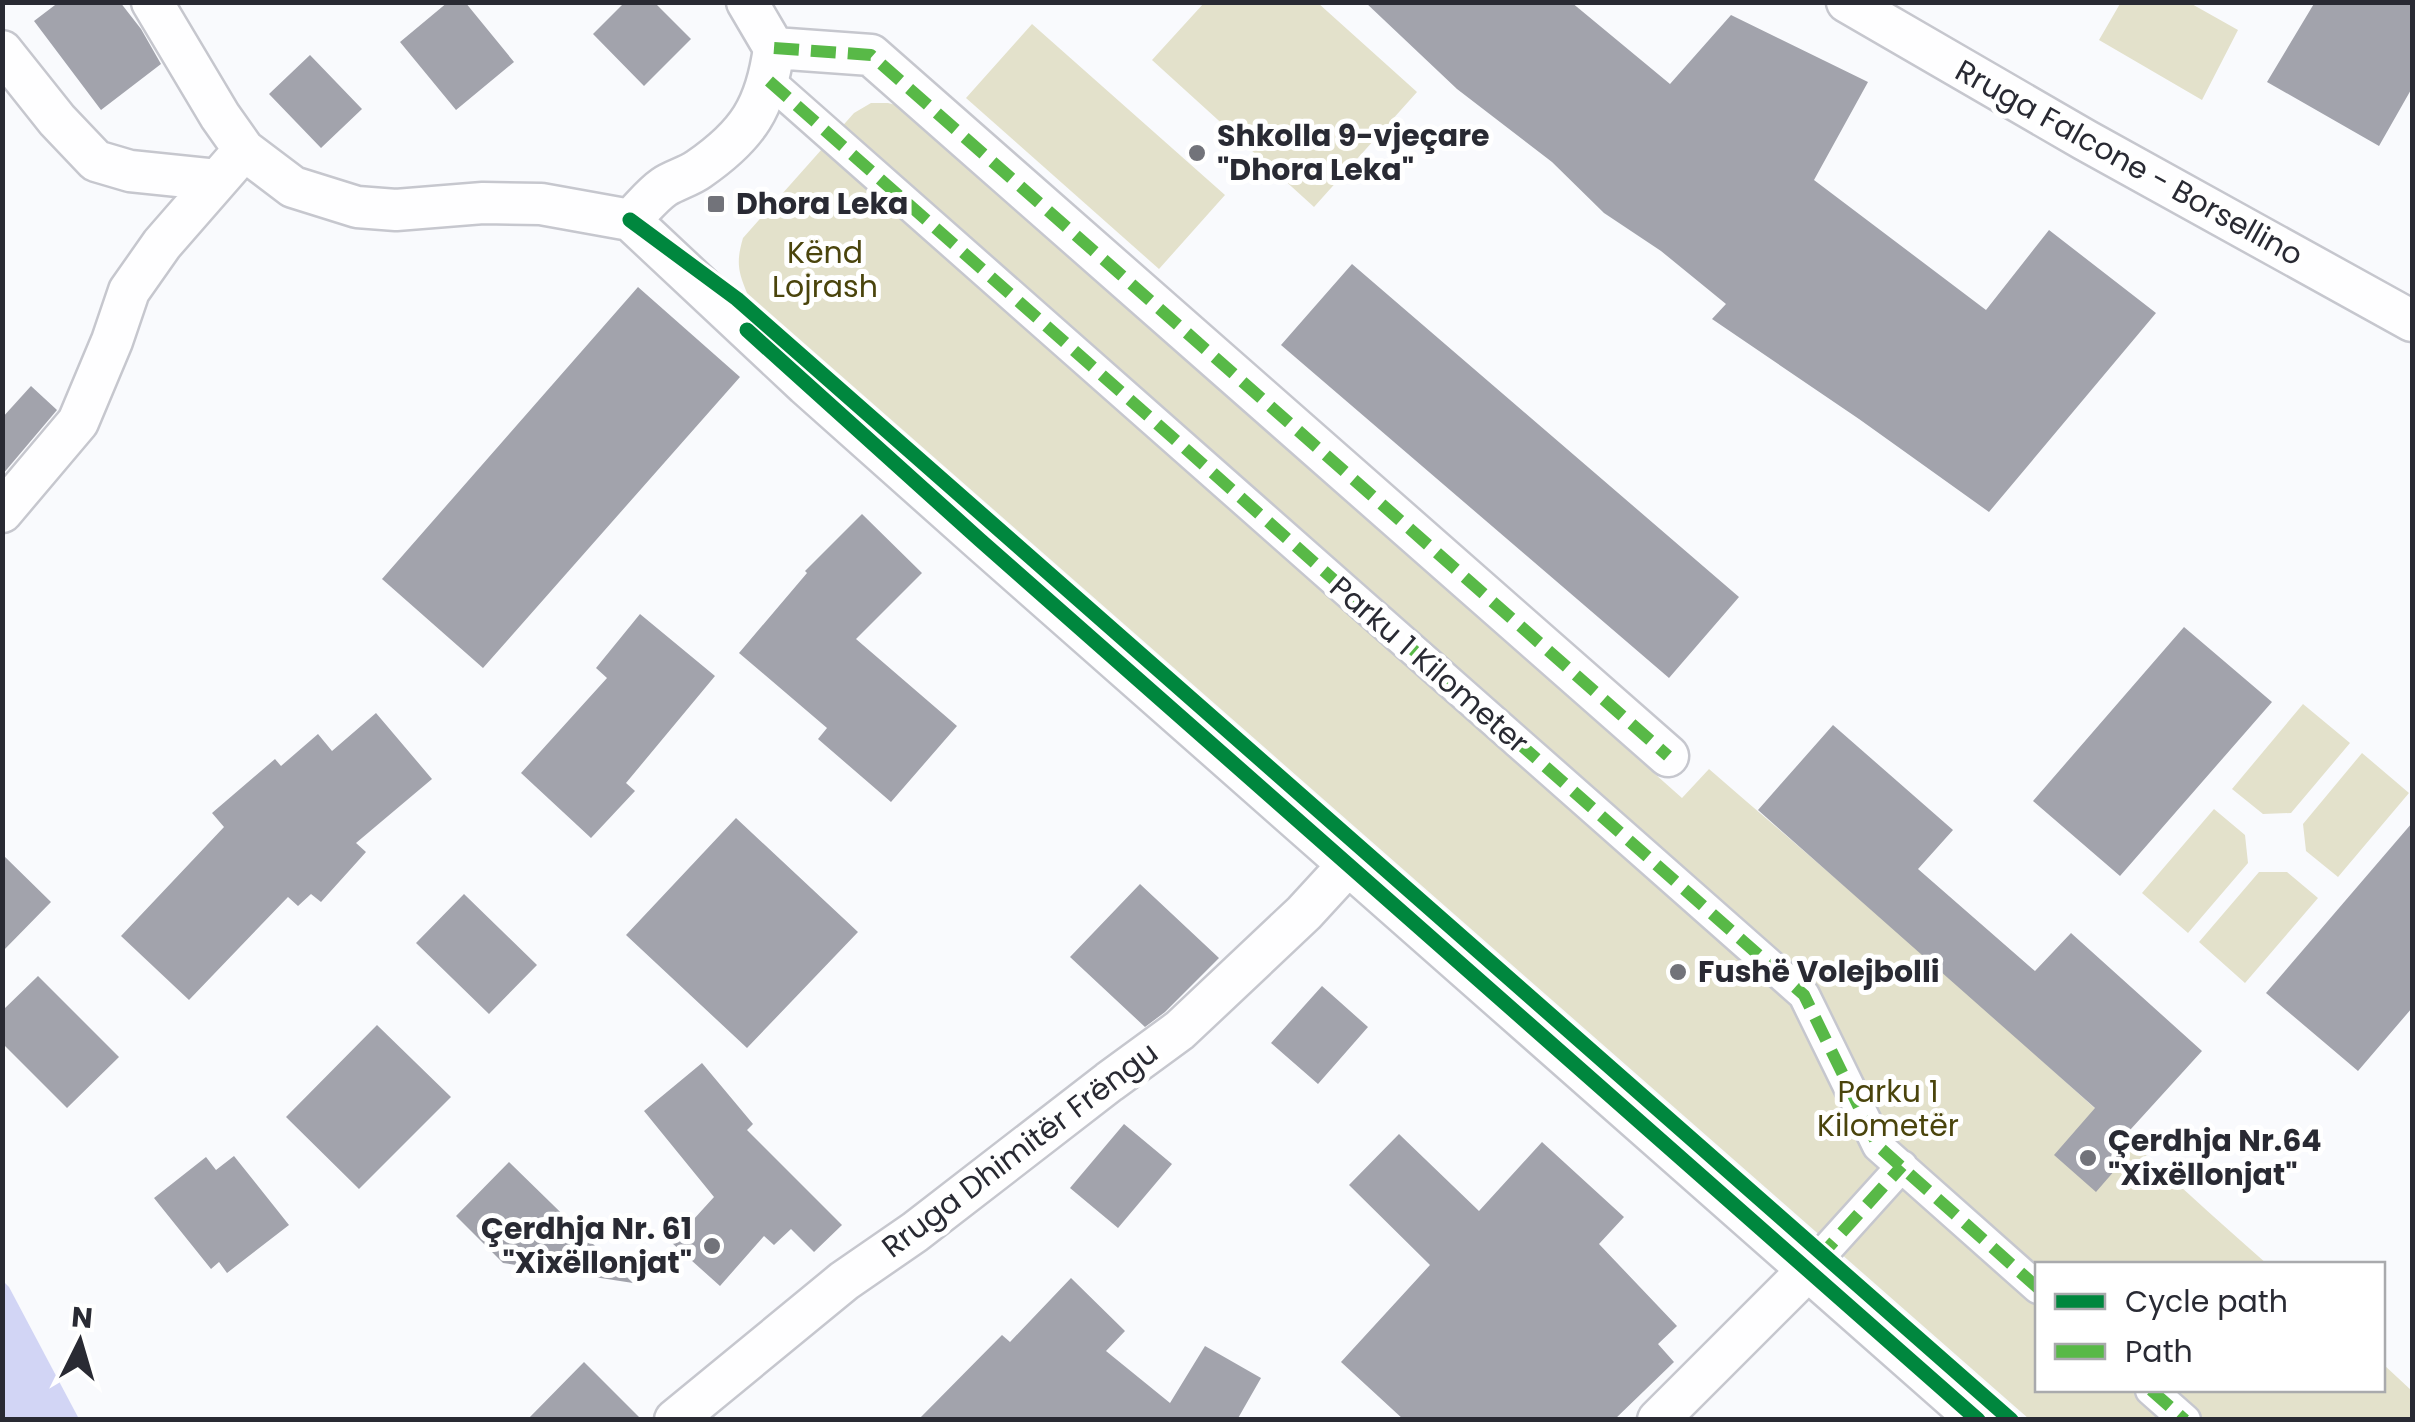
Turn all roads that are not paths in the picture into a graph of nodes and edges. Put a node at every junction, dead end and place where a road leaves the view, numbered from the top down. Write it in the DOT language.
graph roads {
  1 [pos="152,2"];
  2 [pos="747,2"];
  3 [pos="1847,2"];
  4 [pos="2,51"];
  5 [pos="772,64"];
  6 [pos="244,150"];
  7 [pos="217,180"];
  8 [pos="630,220"];
  9 [pos="2412,322"];
  10 [pos="2,512"];
  11 [pos="1668,756"];
  12 [pos="1350,864"];
  13 [pos="1902,1166"];
  14 [pos="1807,1271"];
  15 [pos="2035,1285"];
  16 [pos="2153,1392"];
  17 [pos="675,1420"];
  18 [pos="1658,1420"];
  19 [pos="1978,1420"];
  20 [pos="2184,1420"];
  1 -- 6 [label="street"];
  2 -- 5 [label="street"];
  3 -- 9 [label="street, Rruga Falcone - Borsellino"];
  4 -- 7 [label="street"];
  5 -- 8 [label="street"];
  5 -- 11 [label="street"];
  5 -- 13 [label="street, Parku 1 Kilometer"];
  6 -- 7 [label="street"];
  6 -- 8 [label="street"];
  7 -- 10 [label="street"];
  8 -- 12 [label="street"];
  12 -- 14 [label="street"];
  12 -- 17 [label="street, Rruga Dhimitër Frëngu"];
  13 -- 14 [label="street"];
  13 -- 15 [label="street, Parku 1 Kilometer"];
  14 -- 18 [label="street"];
  14 -- 19 [label="street"];
  16 -- 20 [label="street"];
}
